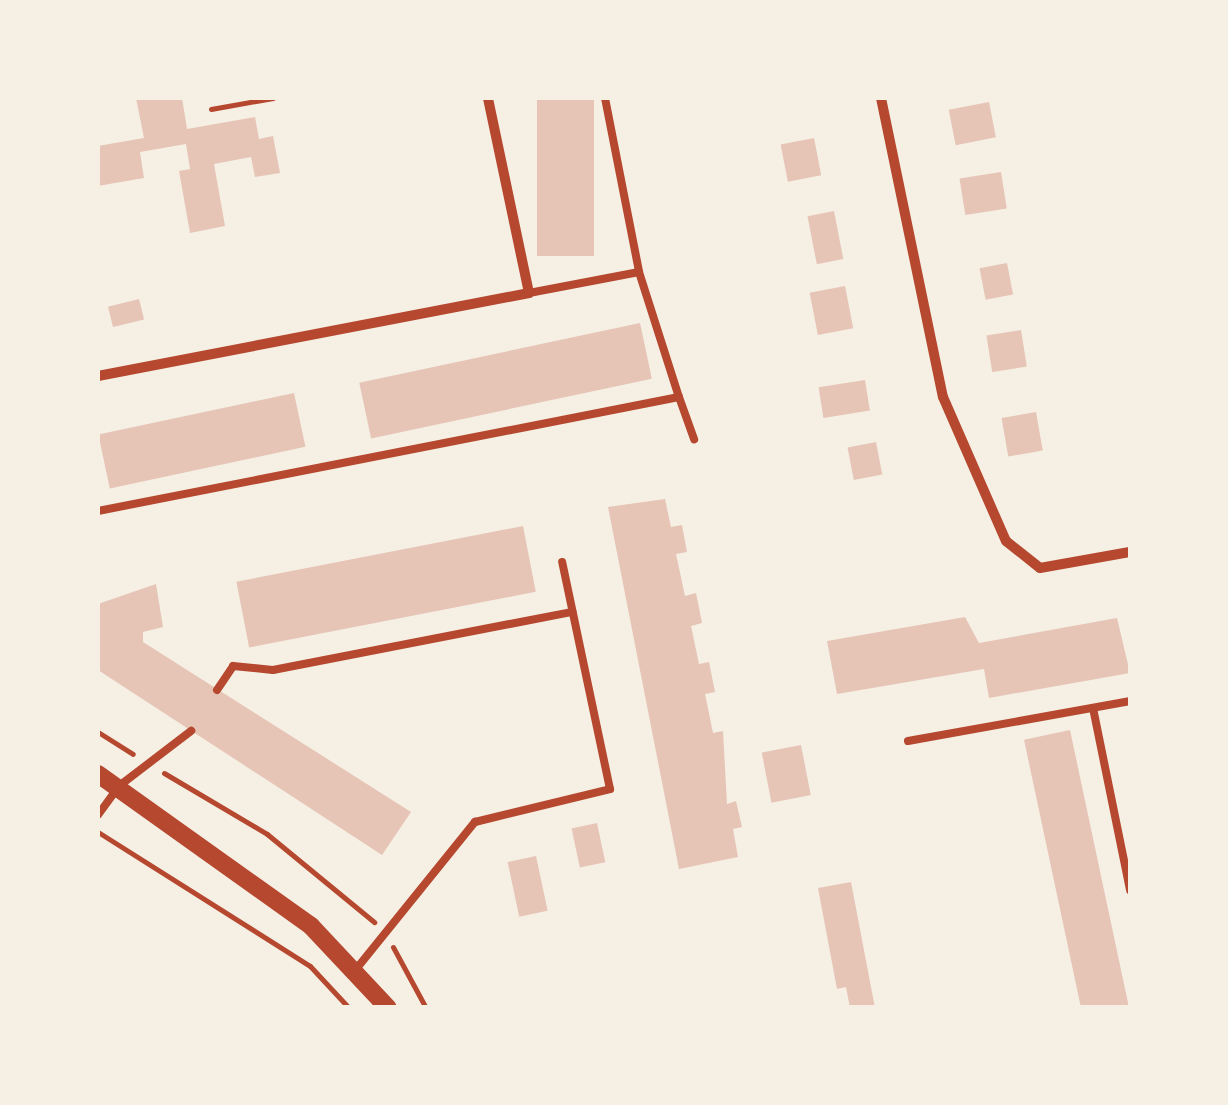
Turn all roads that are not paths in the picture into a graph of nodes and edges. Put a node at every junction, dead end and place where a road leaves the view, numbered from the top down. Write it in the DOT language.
graph roads {
  1 [pos="488,98"];
  2 [pos="606,98"];
  3 [pos="881,98"];
  4 [pos="639,272"];
  5 [pos="529,293"];
  6 [pos="98,376"];
  7 [pos="678,397"];
  8 [pos="694,439"];
  9 [pos="98,510"];
  10 [pos="1130,552"];
  11 [pos="562,562"];
  12 [pos="572,612"];
  13 [pos="217,690"];
  14 [pos="1130,701"];
  15 [pos="1093,708"];
  16 [pos="191,732"];
  17 [pos="908,741"];
  18 [pos="98,774"];
  19 [pos="119,786"];
  20 [pos="98,815"];
  21 [pos="1130,890"];
  22 [pos="357,968"];
  23 [pos="388,1008"];
  1 -- 5 [label="street"];
  2 -- 4 [label="lane"];
  3 -- 10 [label="street"];
  4 -- 5 [label="lane"];
  4 -- 7 [label="lane"];
  5 -- 6 [label="street"];
  7 -- 8 [label="lane"];
  7 -- 9 [label="lane"];
  11 -- 12 [label="lane"];
  12 -- 13 [label="lane"];
  12 -- 22 [label="lane"];
  14 -- 15 [label="lane"];
  15 -- 17 [label="lane"];
  15 -- 21 [label="lane"];
  16 -- 19 [label="lane"];
  18 -- 19 [label="street"];
  19 -- 20 [label="lane"];
  19 -- 22 [label="street"];
  22 -- 23 [label="street"];
}
